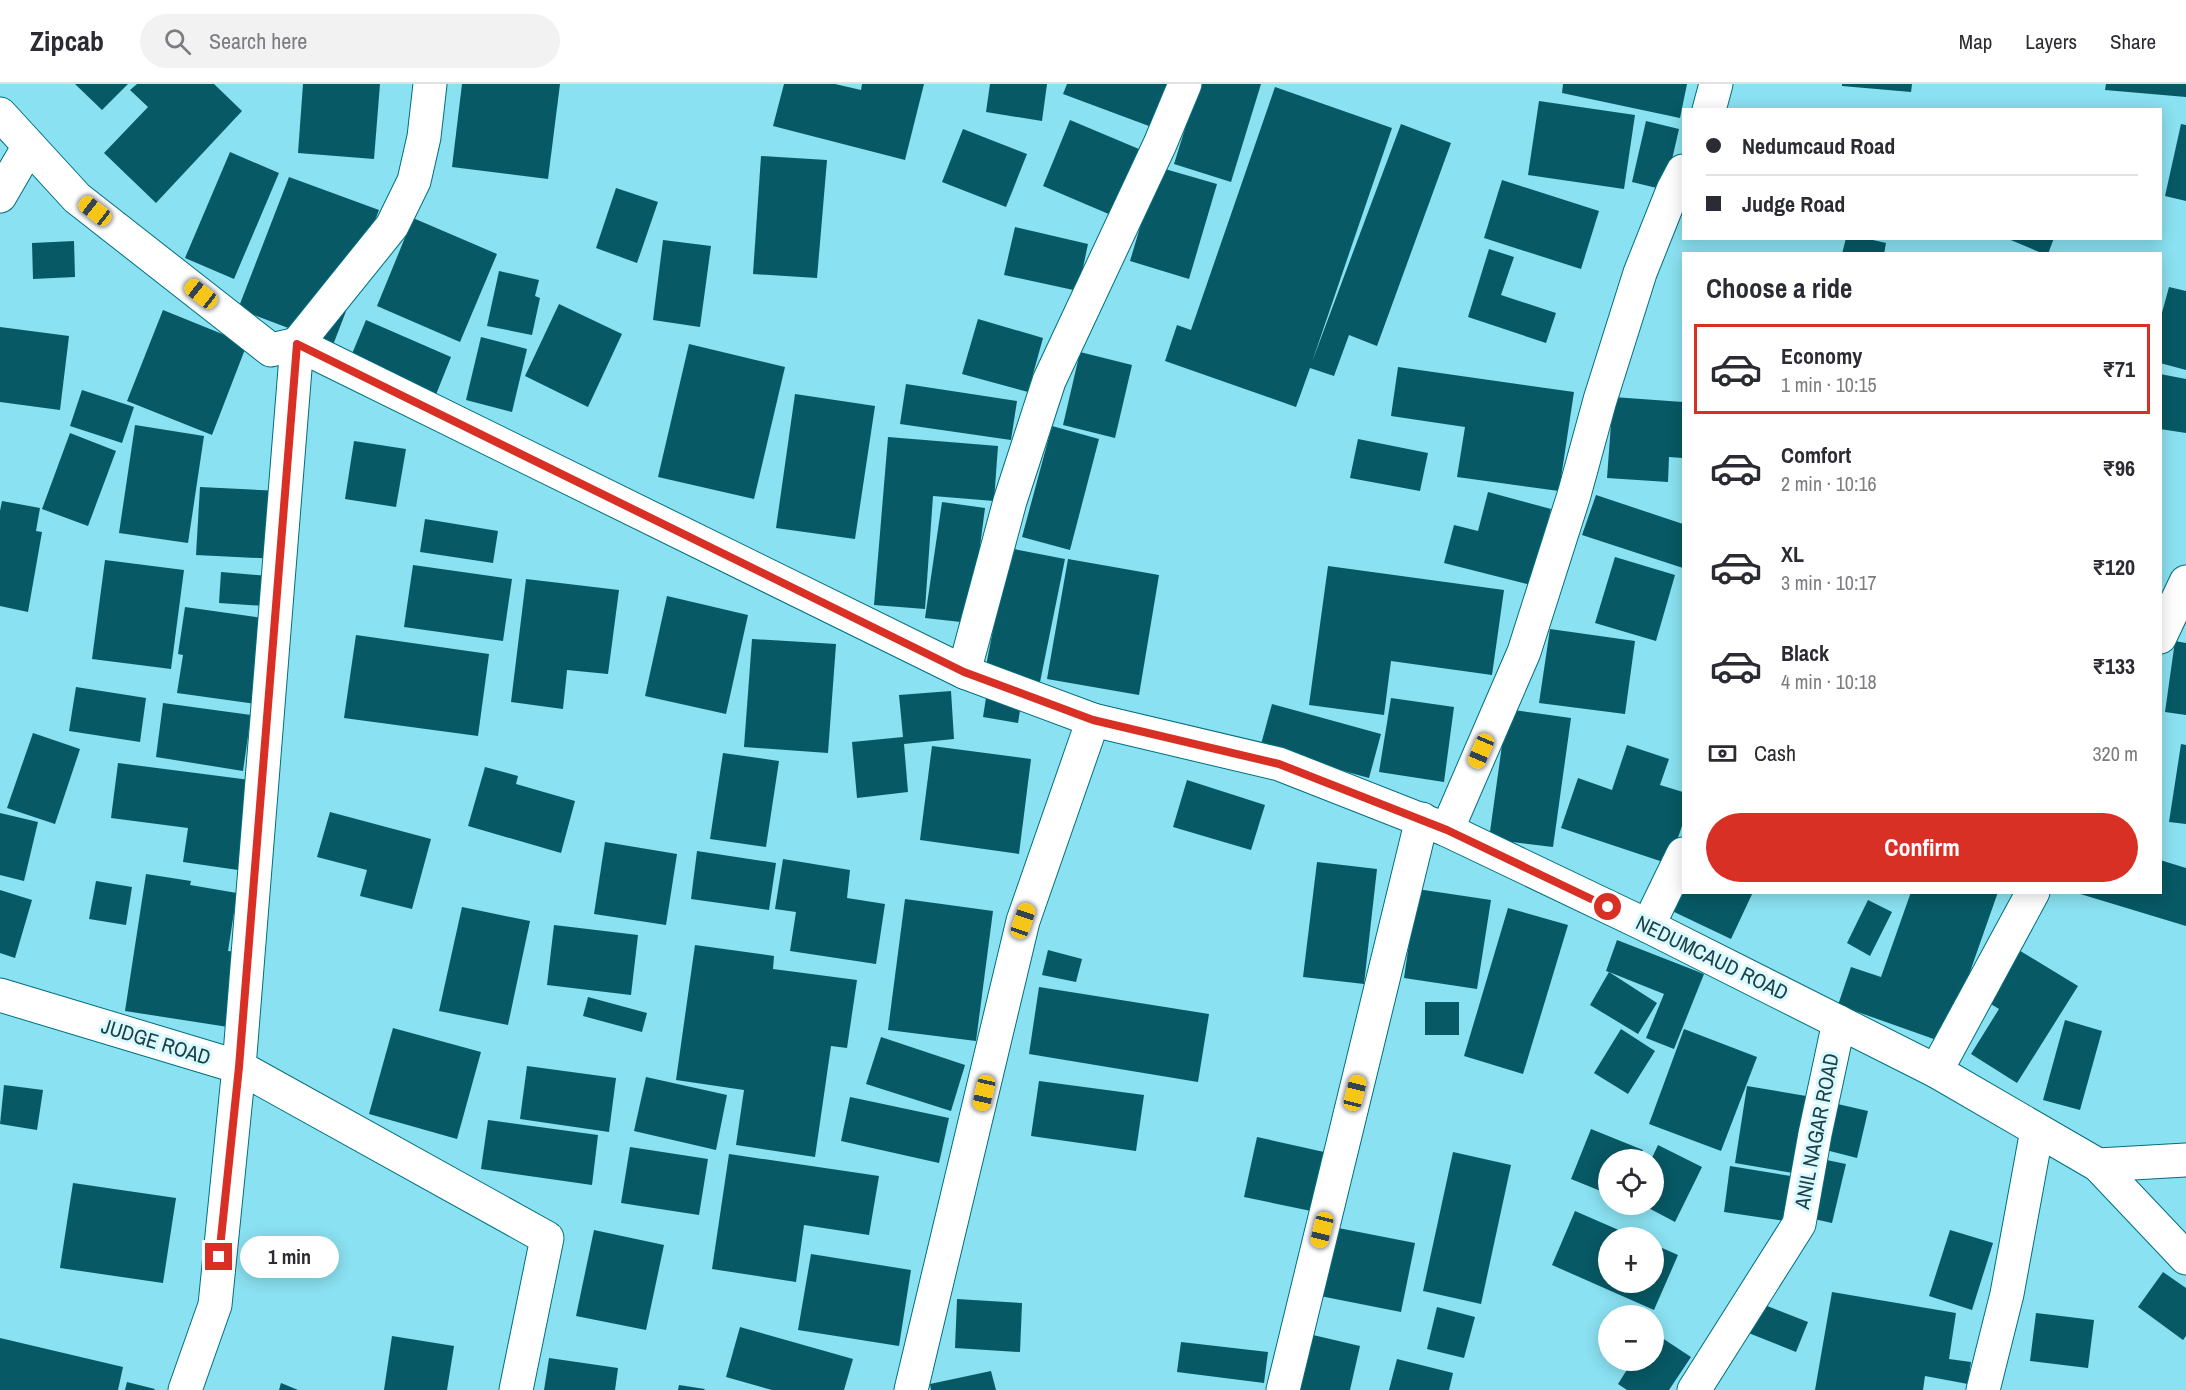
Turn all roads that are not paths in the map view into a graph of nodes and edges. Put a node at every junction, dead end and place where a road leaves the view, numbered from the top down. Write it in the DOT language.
graph roads {
  1 [pos="430,84"];
  2 [pos="1185,84"];
  3 [pos="1716,84"];
  4 [pos="1710,108"];
  5 [pos="0,114"];
  6 [pos="29,146"];
  7 [pos="1682,173"];
  8 [pos="0,196"];
  9 [pos="297,344"];
  10 [pos="2186,582"];
  11 [pos="2162,633"];
  12 [pos="964,672"];
  13 [pos="1093,720"];
  14 [pos="1435,825"];
  15 [pos="1682,856"];
  16 [pos="2032,894"];
  17 [pos="1648,926"];
  18 [pos="0,995"];
  19 [pos="1839,1022"];
  20 [pos="239,1067"];
  21 [pos="1936,1071"];
  22 [pos="2037,1130"];
  23 [pos="2186,1160"];
  24 [pos="2098,1165"];
  25 [pos="2186,1258"];
  26 [pos="185,1390"];
  27 [pos="516,1390"];
  28 [pos="911,1390"];
  29 [pos="1282,1390"];
  30 [pos="1694,1390"];
  31 [pos="1983,1390"];
  1 -- 9 [label="street"];
  2 -- 12 [label="street"];
  3 -- 4 [label="street"];
  5 -- 6 [label="street"];
  6 -- 8 [label="street"];
  6 -- 9 [label="street"];
  7 -- 14 [label="street"];
  9 -- 12 [label="street, NEDUMCAUD ROAD"];
  9 -- 20 [label="street"];
  10 -- 11 [label="street"];
  12 -- 13 [label="street, NEDUMCAUD ROAD"];
  13 -- 14 [label="street, NEDUMCAUD ROAD"];
  13 -- 28 [label="street"];
  14 -- 17 [label="street, NEDUMCAUD ROAD"];
  14 -- 29 [label="street"];
  15 -- 17 [label="street"];
  16 -- 21 [label="street"];
  17 -- 19 [label="street, NEDUMCAUD ROAD"];
  18 -- 20 [label="street, JUDGE ROAD"];
  19 -- 21 [label="street, NEDUMCAUD ROAD"];
  19 -- 30 [label="street, ANIL NAGAR ROAD"];
  20 -- 26 [label="street, JUDGE ROAD"];
  20 -- 27 [label="street"];
  21 -- 22 [label="street, NEDUMCAUD ROAD"];
  22 -- 24 [label="street, NEDUMCAUD ROAD"];
  22 -- 31 [label="street"];
  23 -- 24 [label="street"];
  24 -- 25 [label="street, NEDUMCAUD ROAD"];
}
